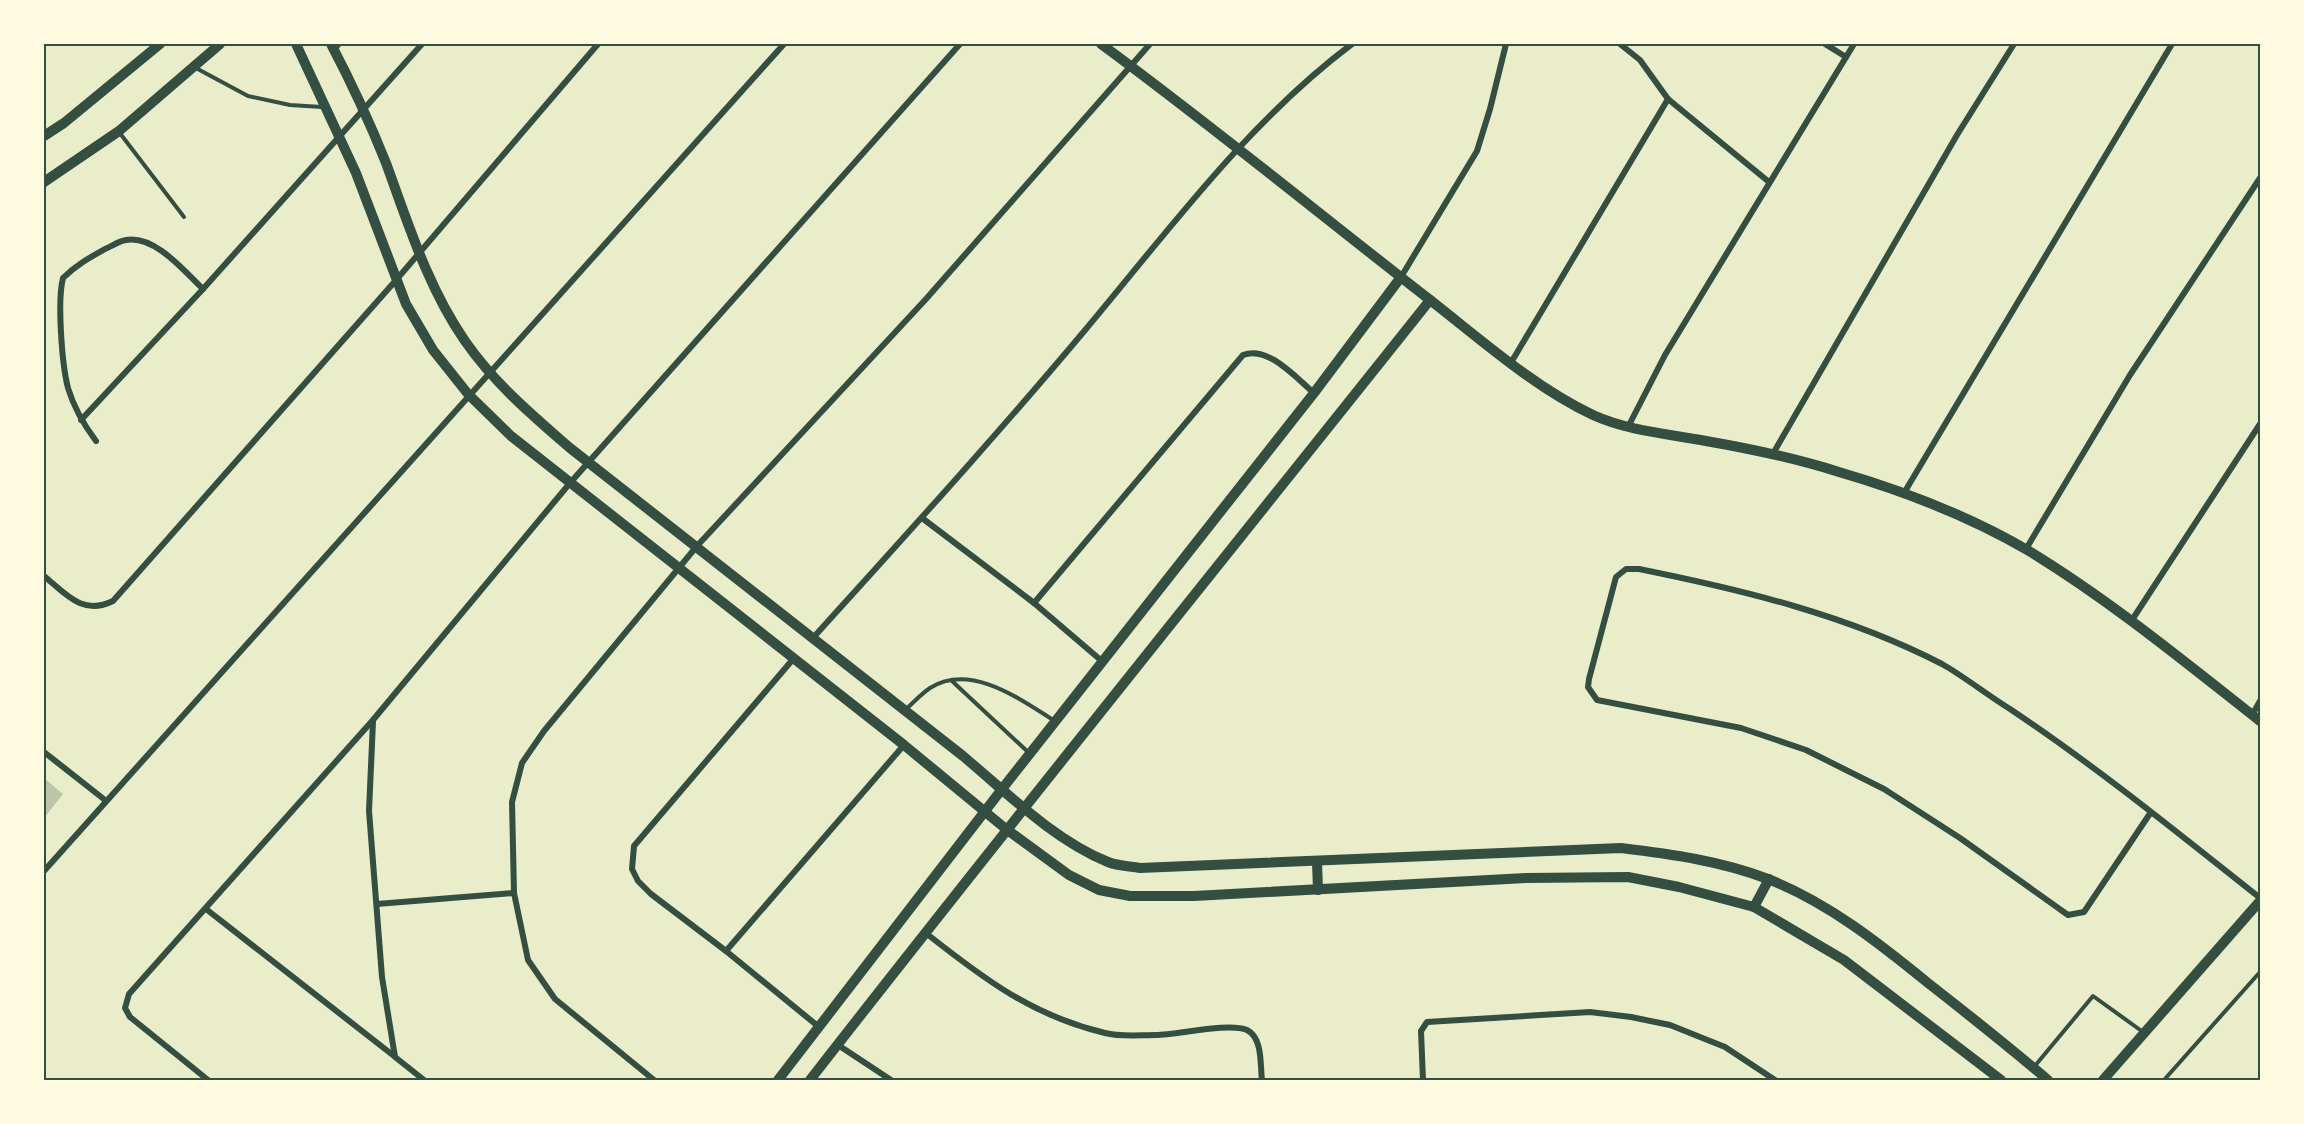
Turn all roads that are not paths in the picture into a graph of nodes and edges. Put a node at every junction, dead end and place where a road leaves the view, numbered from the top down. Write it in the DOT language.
graph roads {
  1 [pos="160,44"];
  2 [pos="220,44"];
  3 [pos="296,44"];
  4 [pos="422,44"];
  5 [pos="598,44"];
  6 [pos="784,44"];
  7 [pos="960,44"];
  8 [pos="1101,44"];
  9 [pos="1150,44"];
  10 [pos="1352,44"];
  11 [pos="1506,44"];
  12 [pos="1620,44"];
  13 [pos="1825,44"];
  14 [pos="1854,44"];
  15 [pos="2014,44"];
  16 [pos="2172,44"];
  17 [pos="335,46"];
  18 [pos="1846,57"];
  19 [pos="1130,65"];
  20 [pos="194,67"];
  21 [pos="1668,99"];
  22 [pos="324,107"];
  23 [pos="362,112"];
  24 [pos="119,131"];
  25 [pos="44,136"];
  26 [pos="338,136"];
  27 [pos="1238,148"];
  28 [pos="2260,178"];
  29 [pos="44,182"];
  30 [pos="1769,183"];
  31 [pos="184,217"];
  32 [pos="419,253"];
  33 [pos="1401,277"];
  34 [pos="397,279"];
  35 [pos="203,289"];
  36 [pos="1430,300"];
  37 [pos="1512,361"];
  38 [pos="489,371"];
  39 [pos="1314,393"];
  40 [pos="468,394"];
  41 [pos="81,420"];
  42 [pos="2260,424"];
  43 [pos="1628,427"];
  44 [pos="96,441"];
  45 [pos="1774,452"];
  46 [pos="589,462"];
  47 [pos="570,483"];
  48 [pos="1904,494"];
  49 [pos="922,518"];
  50 [pos="698,546"];
  51 [pos="2026,549"];
  52 [pos="678,569"];
  53 [pos="44,576"];
  54 [pos="1034,603"];
  55 [pos="2132,620"];
  56 [pos="813,638"];
  57 [pos="794,658"];
  58 [pos="1103,662"];
  59 [pos="952,680"];
  60 [pos="2260,701"];
  61 [pos="905,710"];
  62 [pos="2257,718"];
  63 [pos="373,720"];
  64 [pos="1055,722"];
  65 [pos="904,745"];
  66 [pos="44,752"];
  67 [pos="1029,753"];
  68 [pos="1002,789"];
  69 [pos="105,800"];
  70 [pos="1024,807"];
  71 [pos="985,811"];
  72 [pos="2151,812"];
  73 [pos="1006,829"];
  74 [pos="1317,862"];
  75 [pos="44,871"];
  76 [pos="1769,879"];
  77 [pos="1318,890"];
  78 [pos="514,893"];
  79 [pos="2260,899"];
  80 [pos="377,904"];
  81 [pos="1754,907"];
  82 [pos="206,909"];
  83 [pos="927,934"];
  84 [pos="726,951"];
  85 [pos="2260,972"];
  86 [pos="819,1027"];
  87 [pos="2145,1034"];
  88 [pos="838,1045"];
  89 [pos="394,1057"];
  90 [pos="2033,1068"];
  91 [pos="208,1080"];
  92 [pos="424,1080"];
  93 [pos="654,1080"];
  94 [pos="778,1080"];
  95 [pos="810,1080"];
  96 [pos="891,1080"];
  97 [pos="1262,1080"];
  98 [pos="1423,1080"];
  99 [pos="1775,1080"];
  100 [pos="2001,1080"];
  101 [pos="2048,1080"];
  102 [pos="2103,1080"];
  103 [pos="2164,1080"];
  1 -- 25 [label="street"];
  2 -- 20 [label="street"];
  3 -- 22 [label="street"];
  4 -- 23 [label="street"];
  5 -- 32 [label="street"];
  6 -- 38 [label="street"];
  7 -- 46 [label="street"];
  8 -- 19 [label="street"];
  9 -- 19 [label="street"];
  10 -- 27 [label="street"];
  11 -- 33 [label="street"];
  12 -- 21 [label="street"];
  13 -- 18 [label="street"];
  14 -- 18 [label="street"];
  15 -- 45 [label="street"];
  16 -- 48 [label="street"];
  17 -- 23 [label="street"];
  18 -- 30 [label="street"];
  19 -- 27 [label="street"];
  19 -- 50 [label="street"];
  20 -- 22 [label="lane"];
  20 -- 24 [label="street"];
  21 -- 30 [label="street"];
  21 -- 37 [label="street"];
  22 -- 26 [label="street"];
  23 -- 26 [label="street"];
  23 -- 32 [label="street"];
  24 -- 29 [label="street"];
  24 -- 31 [label="lane"];
  26 -- 34 [label="street"];
  26 -- 35 [label="street"];
  27 -- 33 [label="street"];
  27 -- 49 [label="street"];
  28 -- 51 [label="street"];
  30 -- 43 [label="street"];
  32 -- 34 [label="street"];
  32 -- 38 [label="street"];
  33 -- 36 [label="street"];
  33 -- 39 [label="street"];
  34 -- 40 [label="street"];
  34 -- 53 [label="street"];
  35 -- 41 [label="street"];
  35 -- 41 [label="street"];
  36 -- 37 [label="street"];
  36 -- 70 [label="street"];
  37 -- 43 [label="street"];
  38 -- 40 [label="street"];
  38 -- 46 [label="street"];
  39 -- 54 [label="street"];
  39 -- 58 [label="street"];
  40 -- 47 [label="street"];
  40 -- 69 [label="street"];
  41 -- 44 [label="street"];
  42 -- 55 [label="street"];
  43 -- 45 [label="street"];
  45 -- 48 [label="street"];
  46 -- 47 [label="street"];
  46 -- 50 [label="street"];
  47 -- 52 [label="street"];
  47 -- 63 [label="street"];
  48 -- 51 [label="street"];
  49 -- 54 [label="street"];
  49 -- 56 [label="street"];
  50 -- 52 [label="street"];
  50 -- 56 [label="street"];
  51 -- 55 [label="street"];
  52 -- 57 [label="street"];
  52 -- 78 [label="street"];
  54 -- 58 [label="street"];
  55 -- 62 [label="street"];
  56 -- 61 [label="street"];
  57 -- 65 [label="street"];
  57 -- 84 [label="street"];
  58 -- 64 [label="street"];
  59 -- 61 [label="lane"];
  59 -- 64 [label="lane"];
  59 -- 67 [label="lane"];
  60 -- 62 [label="street"];
  61 -- 68 [label="street"];
  63 -- 80 [label="street"];
  63 -- 82 [label="street"];
  64 -- 67 [label="street"];
  65 -- 71 [label="street"];
  65 -- 84 [label="street"];
  66 -- 69 [label="street"];
  67 -- 68 [label="street"];
  68 -- 70 [label="street"];
  68 -- 71 [label="street"];
  69 -- 75 [label="street"];
  70 -- 73 [label="street"];
  70 -- 74 [label="street"];
  71 -- 73 [label="street"];
  71 -- 86 [label="street"];
  72 -- 72 [label="street"];
  72 -- 79 [label="street"];
  73 -- 77 [label="street"];
  73 -- 83 [label="street"];
  74 -- 76 [label="street"];
  74 -- 77 [label="street"];
  76 -- 81 [label="street"];
  76 -- 90 [label="street"];
  77 -- 81 [label="street"];
  78 -- 80 [label="street"];
  78 -- 93 [label="street"];
  79 -- 87 [label="street"];
  80 -- 89 [label="street"];
  81 -- 100 [label="street"];
  82 -- 89 [label="street"];
  82 -- 91 [label="street"];
  83 -- 88 [label="street"];
  83 -- 97 [label="street"];
  84 -- 86 [label="street"];
  85 -- 103 [label="lane"];
  86 -- 94 [label="street"];
  87 -- 90 [label="lane"];
  87 -- 102 [label="street"];
  88 -- 95 [label="street"];
  88 -- 96 [label="street"];
  89 -- 92 [label="street"];
  90 -- 101 [label="street"];
  98 -- 99 [label="street"];
}
